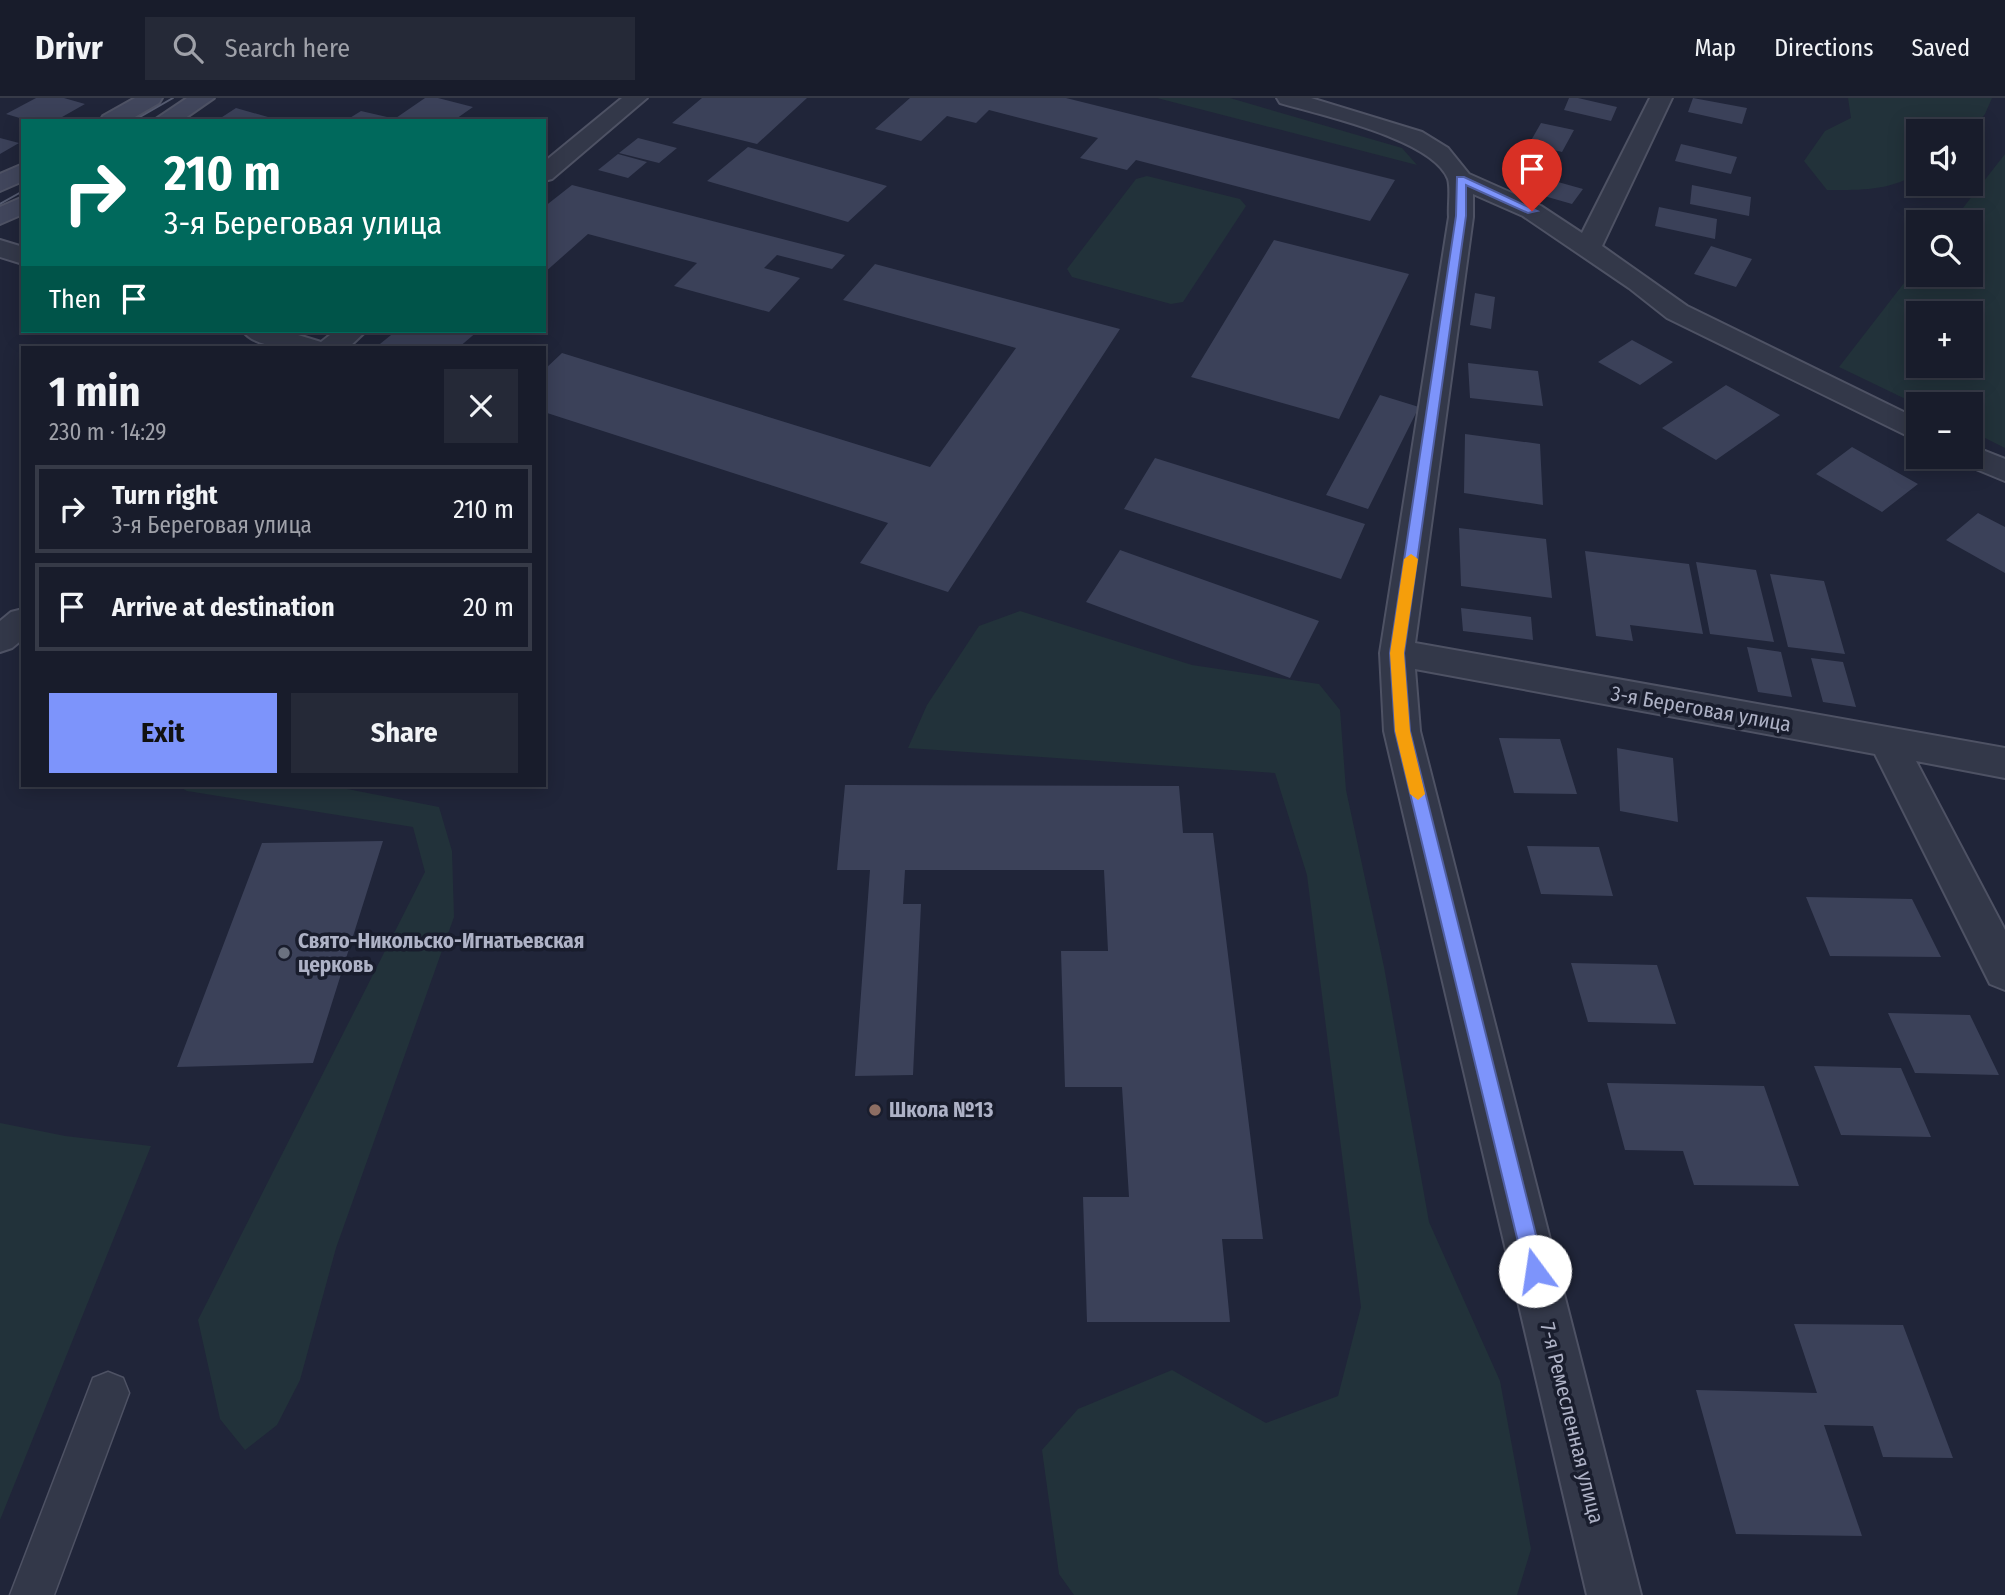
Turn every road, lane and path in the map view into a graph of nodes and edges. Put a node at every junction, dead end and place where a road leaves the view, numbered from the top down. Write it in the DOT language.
graph roads {
  1 [pos="151,98"];
  2 [pos="203,98"];
  3 [pos="636,98"];
  4 [pos="1288,98"];
  5 [pos="1661,98"];
  6 [pos="114,119"];
  7 [pos="167,119"];
  8 [pos="21,172"];
  9 [pos="546,172"];
  10 [pos="1460,179"];
  11 [pos="0,184"];
  12 [pos="21,205"];
  13 [pos="0,217"];
  14 [pos="0,248"];
  15 [pos="1587,250"];
  16 [pos="21,255"];
  17 [pos="263,333"];
  18 [pos="350,333"];
  19 [pos="306,346"];
  20 [pos="333,346"];
  21 [pos="1906,425"];
  22 [pos="1983,461"];
  23 [pos="2005,471"];
  24 [pos="21,623"];
  25 [pos="0,639"];
  26 [pos="1397,653"];
  27 [pos="1888,743"];
  28 [pos="2005,762"];
  29 [pos="2005,971"];
  30 [pos="108,1393"];
  31 [pos="32,1595"];
  32 [pos="1614,1595"];
  1 -- 6 [label="main road"];
  2 -- 7 [label="main road"];
  3 -- 9 [label="street"];
  4 -- 10 [label="street"];
  5 -- 15 [label="street"];
  8 -- 11 [label="main road"];
  10 -- 15 [label="street"];
  10 -- 26 [label="street, 7-я Ремесленная улица"];
  12 -- 13 [label="main road"];
  14 -- 16 [label="street"];
  15 -- 21 [label="street"];
  17 -- 19 [label="street"];
  18 -- 20 [label="street"];
  22 -- 23 [label="street"];
  24 -- 25 [label="street"];
  26 -- 27 [label="street, 3-я Береговая улица"];
  26 -- 32 [label="street, 7-я Ремесленная улица"];
  27 -- 28 [label="street, 3-я Береговая улица"];
  27 -- 29 [label="street"];
  30 -- 31 [label="lane"];
}
